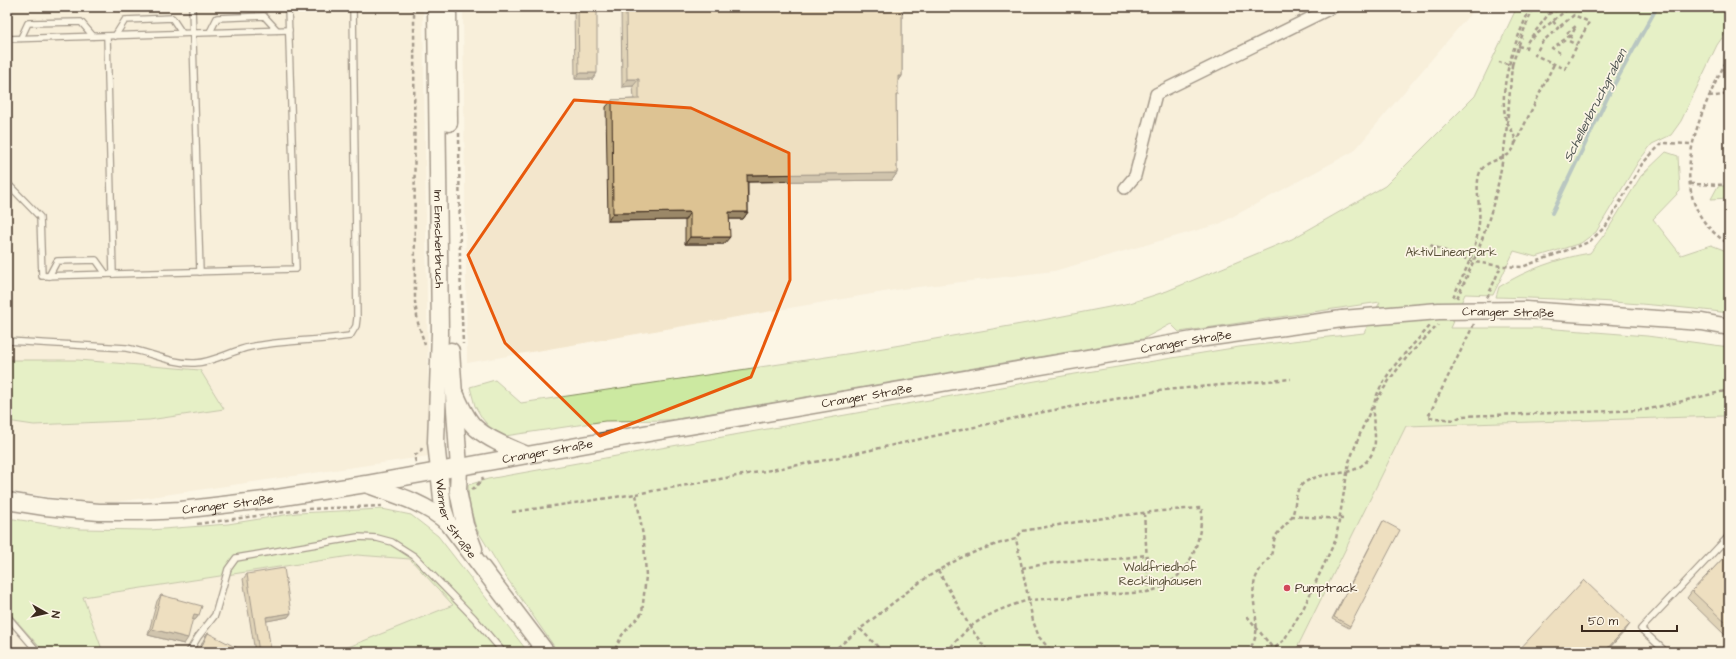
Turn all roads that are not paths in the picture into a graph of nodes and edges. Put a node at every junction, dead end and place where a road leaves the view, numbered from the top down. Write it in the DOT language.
graph roads {
  1 [pos="192,7"];
  2 [pos="288,7"];
  3 [pos="352,7"];
  4 [pos="436,7"];
  5 [pos="448,7"];
  6 [pos="1333,7"];
  7 [pos="277,30"];
  8 [pos="288,30"];
  9 [pos="210,32"];
  10 [pos="182,33"];
  11 [pos="192,33"];
  12 [pos="94,36"];
  13 [pos="107,36"];
  14 [pos="115,36"];
  15 [pos="21,38"];
  16 [pos="7,39"];
  17 [pos="7,174"];
  18 [pos="1125,188"];
  19 [pos="200,272"];
  20 [pos="106,274"];
  21 [pos="113,274"];
  22 [pos="49,276"];
  23 [pos="1729,327"];
  24 [pos="7,341"];
  25 [pos="446,368"];
  26 [pos="446,389"];
  27 [pos="527,455"];
  28 [pos="459,468"];
  29 [pos="438,471"];
  30 [pos="366,484"];
  31 [pos="7,501"];
  32 [pos="448,523"];
  33 [pos="1729,536"];
  34 [pos="479,563"];
  35 [pos="7,616"];
  36 [pos="38,652"];
  37 [pos="188,652"];
  38 [pos="503,652"];
  39 [pos="546,652"];
  40 [pos="1666,652"];
  1 -- 11 [label="lane"];
  2 -- 8 [label="lane"];
  3 -- 24 [label="lane"];
  4 -- 25 [label="main road, Im Emscherbruch"];
  5 -- 25 [label="main road, Im Emscherbruch"];
  6 -- 18 [label="street"];
  7 -- 8 [label="lane"];
  7 -- 9 [label="lane"];
  7 -- 9 [label="lane"];
  8 -- 19 [label="lane"];
  9 -- 11 [label="lane"];
  10 -- 11 [label="lane"];
  10 -- 14 [label="lane"];
  10 -- 14 [label="lane"];
  11 -- 19 [label="lane"];
  12 -- 13 [label="lane"];
  12 -- 15 [label="lane"];
  12 -- 15 [label="lane"];
  13 -- 14 [label="lane"];
  13 -- 21 [label="lane"];
  15 -- 16 [label="lane"];
  17 -- 22 [label="lane"];
  19 -- 21 [label="lane"];
  20 -- 21 [label="lane"];
  20 -- 22 [label="lane"];
  20 -- 22 [label="lane"];
  23 -- 27 [label="main road, Cranger Straße, bridge"];
  25 -- 26 [label="main road, Im Emscherbruch"];
  26 -- 27 [label="main road"];
  26 -- 28 [label="main road, Im Emscherbruch"];
  26 -- 29 [label="main road, Im Emscherbruch"];
  27 -- 28 [label="main road, Cranger Straße"];
  28 -- 29 [label="main road, Cranger Straße"];
  28 -- 34 [label="main road, Wanner Straße"];
  29 -- 30 [label="main road, Cranger Straße"];
  29 -- 32 [label="main road, Wanner Straße"];
  30 -- 31 [label="main road, Cranger Straße"];
  30 -- 32 [label="main road"];
  32 -- 34 [label="main road, Wanner Straße"];
  33 -- 40 [label="lane"];
  34 -- 39 [label="main road, Wanner Straße"];
  35 -- 36 [label="lane"];
  37 -- 38 [label="lane"];
}
